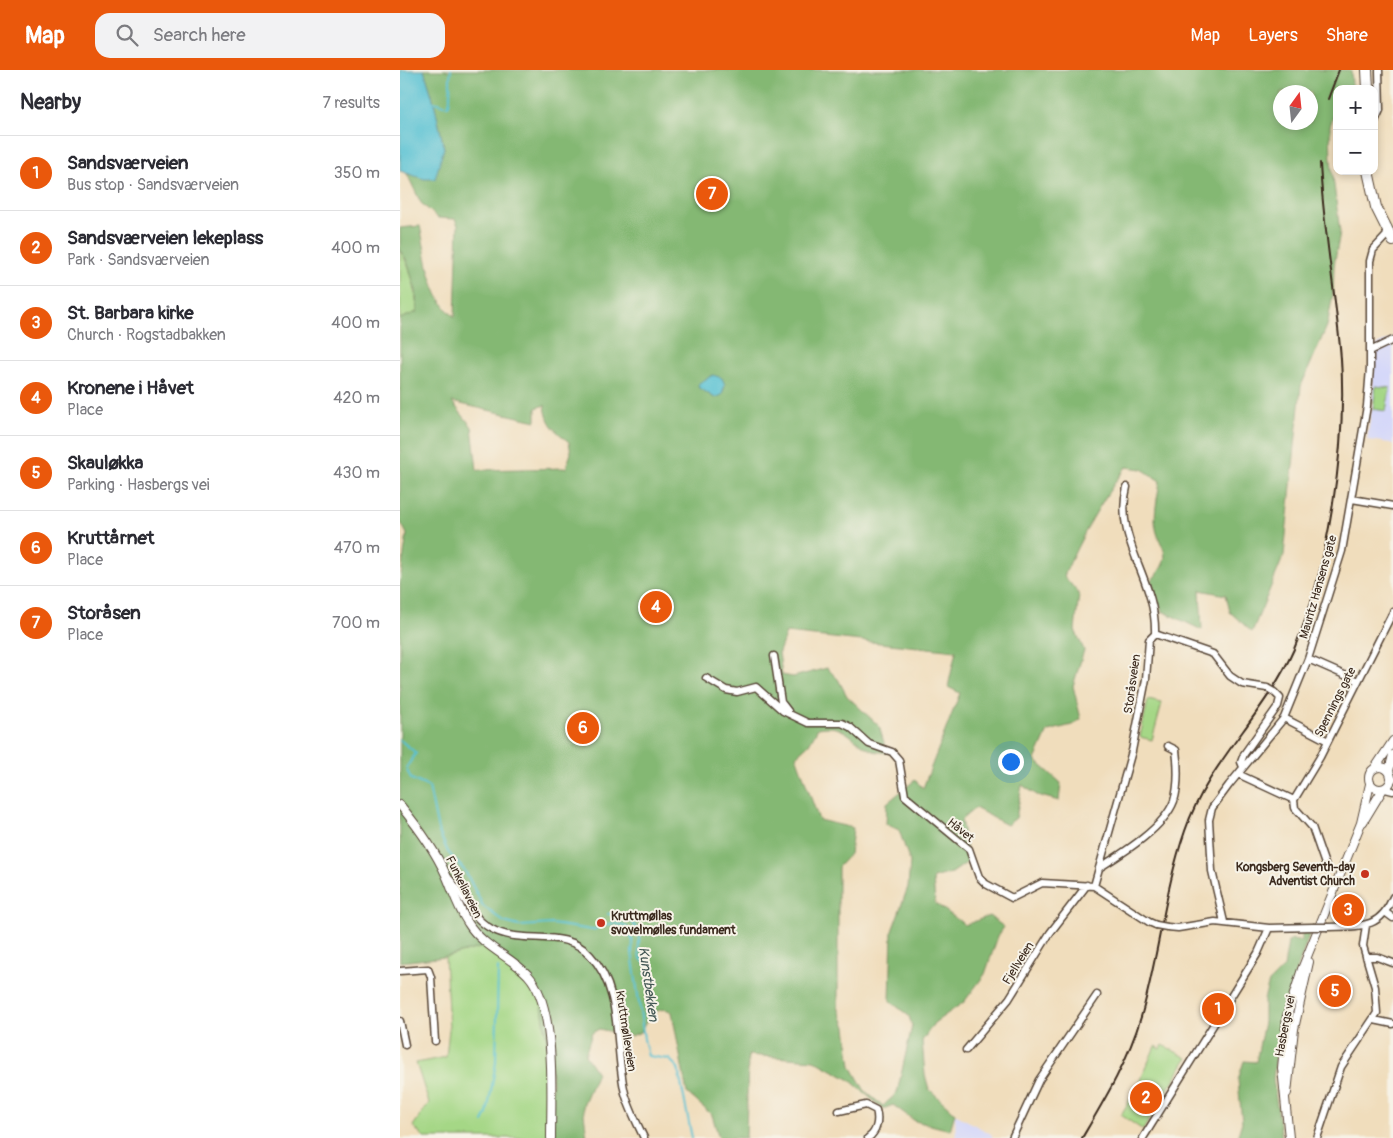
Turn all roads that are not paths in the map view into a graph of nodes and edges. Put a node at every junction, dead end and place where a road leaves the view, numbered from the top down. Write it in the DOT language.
graph roads {
  1 [pos="1367,70"];
  2 [pos="1378,70"];
  3 [pos="1368,85"];
  4 [pos="1378,114"];
  5 [pos="1369,175"];
  6 [pos="1391,237"];
  7 [pos="1393,340"];
  8 [pos="1370,352"];
  9 [pos="1127,488"];
  10 [pos="1352,498"];
  11 [pos="1393,506"];
  12 [pos="1393,612"];
  13 [pos="1155,634"];
  14 [pos="774,656"];
  15 [pos="1308,659"];
  16 [pos="706,678"];
  17 [pos="1358,681"];
  18 [pos="789,713"];
  19 [pos="1284,718"];
  20 [pos="1328,741"];
  21 [pos="1393,741"];
  22 [pos="1168,746"];
  23 [pos="1393,755"];
  24 [pos="1243,767"];
  25 [pos="1375,768"];
  26 [pos="1238,774"];
  27 [pos="1391,776"];
  28 [pos="1370,784"];
  29 [pos="1387,789"];
  30 [pos="1294,800"];
  31 [pos="400,806"];
  32 [pos="1362,823"];
  33 [pos="1099,868"];
  34 [pos="1327,870"];
  35 [pos="446,875"];
  36 [pos="1090,885"];
  37 [pos="1393,897"];
  38 [pos="1386,912"];
  39 [pos="1393,918"];
  40 [pos="1224,922"];
  41 [pos="1366,925"];
  42 [pos="1269,928"];
  43 [pos="1366,957"];
  44 [pos="1393,963"];
  45 [pos="400,971"];
  46 [pos="1097,995"];
  47 [pos="1374,1020"];
  48 [pos="400,1022"];
  49 [pos="1393,1024"];
  50 [pos="435,1041"];
  51 [pos="405,1045"];
  52 [pos="966,1050"];
  53 [pos="839,1111"];
  54 [pos="551,1138"];
  55 [pos="644,1138"];
  56 [pos="868,1138"];
  57 [pos="1012,1138"];
  58 [pos="1144,1138"];
  59 [pos="1289,1138"];
  60 [pos="1317,1138"];
  1 -- 3 [label="main road"];
  2 -- 4 [label="street"];
  5 -- 6 [label="main road"];
  6 -- 8 [label="street, Mauritz Hansens gate"];
  7 -- 8 [label="street"];
  8 -- 10 [label="street, Mauritz Hansens gate"];
  9 -- 13 [label="street, Storåsveien"];
  10 -- 11 [label="street"];
  10 -- 15 [label="street, Mauritz Hansens gate"];
  12 -- 17 [label="street, Spennings gate"];
  13 -- 24 [label="street, bridge"];
  13 -- 33 [label="street, Storåsveien"];
  14 -- 18 [label="street"];
  15 -- 17 [label="street"];
  15 -- 19 [label="street, Mauritz Hansens gate"];
  16 -- 18 [label="street, Håvet"];
  17 -- 20 [label="street, Spennings gate"];
  18 -- 36 [label="street, Håvet"];
  19 -- 20 [label="street"];
  19 -- 24 [label="street, Mauritz Hansens gate"];
  20 -- 30 [label="street, Spennings gate"];
  21 -- 25 [label="street, Hasbergs vei"];
  22 -- 33 [label="street"];
  23 -- 27 [label="street, Hasbergs vei"];
  24 -- 26 [label="street, Mauritz Hansens gate"];
  25 -- 27 [label="street"];
  25 -- 28 [label="street, Hasbergs vei"];
  26 -- 30 [label="street"];
  26 -- 40 [label="street, Mauritz Hansens gate"];
  27 -- 29 [label="street, Hasbergs vei"];
  28 -- 29 [label="street"];
  28 -- 32 [label="street, Hasbergs vei"];
  29 -- 32 [label="street, Hasbergs vei"];
  30 -- 34 [label="street"];
  31 -- 35 [label="street, Funkeliaveien"];
  32 -- 59 [label="street, Hasbergs vei"];
  33 -- 36 [label="street, Storåsveien"];
  35 -- 54 [label="street, Funkeliaveien"];
  35 -- 55 [label="street, Kruttmølleveien"];
  36 -- 40 [label="street, bridge"];
  36 -- 52 [label="street, Fjellveien"];
  37 -- 38 [label="street"];
  38 -- 39 [label="street"];
  38 -- 41 [label="street"];
  40 -- 42 [label="street"];
  41 -- 42 [label="street, bridge"];
  41 -- 43 [label="street"];
  42 -- 58 [label="street"];
  43 -- 44 [label="street"];
  43 -- 47 [label="street"];
  45 -- 50 [label="street"];
  46 -- 57 [label="street"];
  47 -- 49 [label="street"];
  47 -- 60 [label="street"];
  48 -- 51 [label="street"];
  53 -- 56 [label="street"];
}
